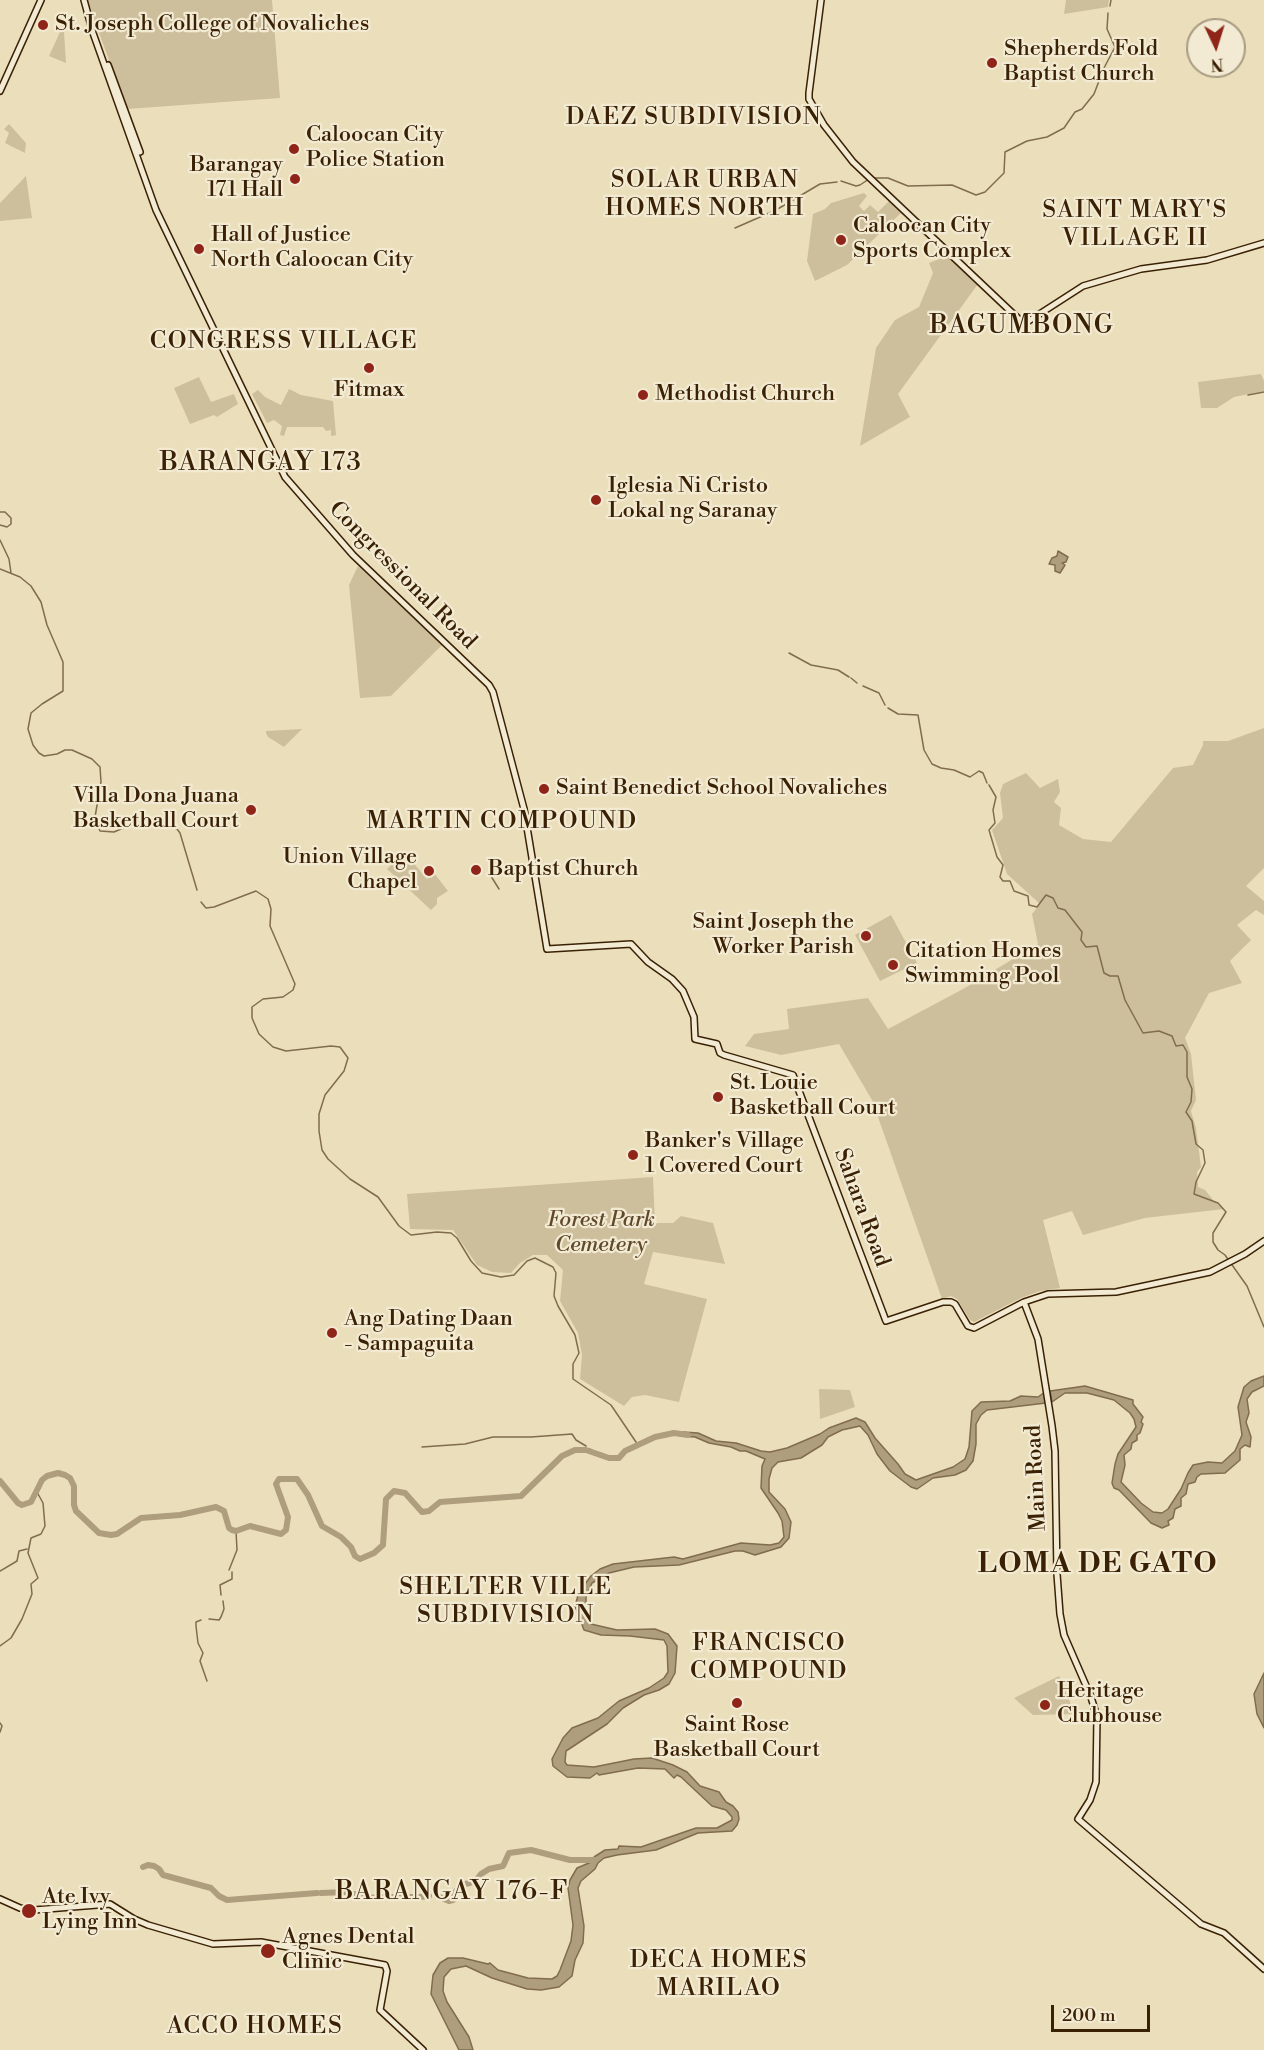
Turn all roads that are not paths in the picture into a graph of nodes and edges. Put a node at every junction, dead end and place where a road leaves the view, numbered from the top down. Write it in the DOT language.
graph roads {
  1 [pos="41,0"];
  2 [pos="84,0"];
  3 [pos="820,0"];
  4 [pos="0,91"];
  5 [pos="1264,243"];
  6 [pos="694,1039"];
  7 [pos="1264,1241"];
  8 [pos="1024,1302"];
  9 [pos="0,1899"];
  10 [pos="1264,1969"];
  11 [pos="423,2050"];
  1 -- 4 [label="main road"];
  2 -- 6 [label="main road, Congressional Road"];
  3 -- 5 [label="main road"];
  6 -- 8 [label="main road, Sahara Road"];
  7 -- 8 [label="main road"];
  8 -- 10 [label="main road, Main Road"];
  9 -- 11 [label="main road"];
}
